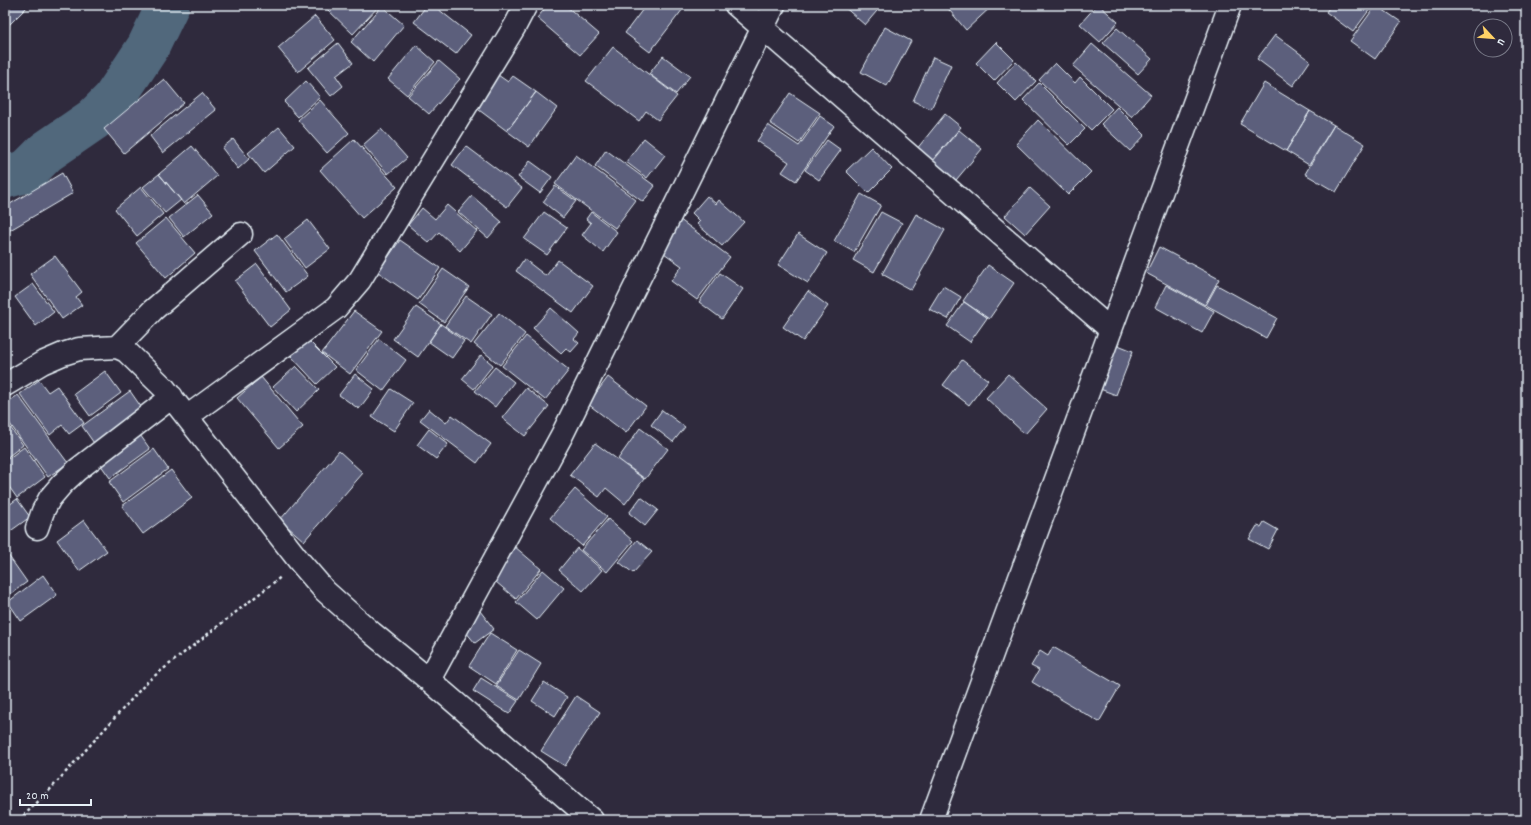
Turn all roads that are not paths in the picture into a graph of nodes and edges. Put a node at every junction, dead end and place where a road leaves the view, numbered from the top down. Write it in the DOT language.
graph roads {
  1 [pos="526,5"];
  2 [pos="736,5"];
  3 [pos="774,5"];
  4 [pos="1230,5"];
  5 [pos="763,27"];
  6 [pos="241,234"];
  7 [pos="1111,330"];
  8 [pos="117,347"];
  9 [pos="5,385"];
  10 [pos="172,397"];
  11 [pos="188,416"];
  12 [pos="37,528"];
  13 [pos="429,680"];
  14 [pos="592,820"];
  15 [pos="931,820"];
  1 -- 11 [label="street"];
  2 -- 5 [label="street"];
  3 -- 5 [label="street"];
  4 -- 7 [label="street"];
  5 -- 7 [label="street"];
  5 -- 13 [label="street"];
  6 -- 8 [label="street"];
  7 -- 15 [label="street"];
  8 -- 9 [label="street"];
  8 -- 10 [label="street"];
  10 -- 11 [label="street"];
  10 -- 12 [label="street"];
  11 -- 13 [label="street"];
  13 -- 14 [label="street"];
}
